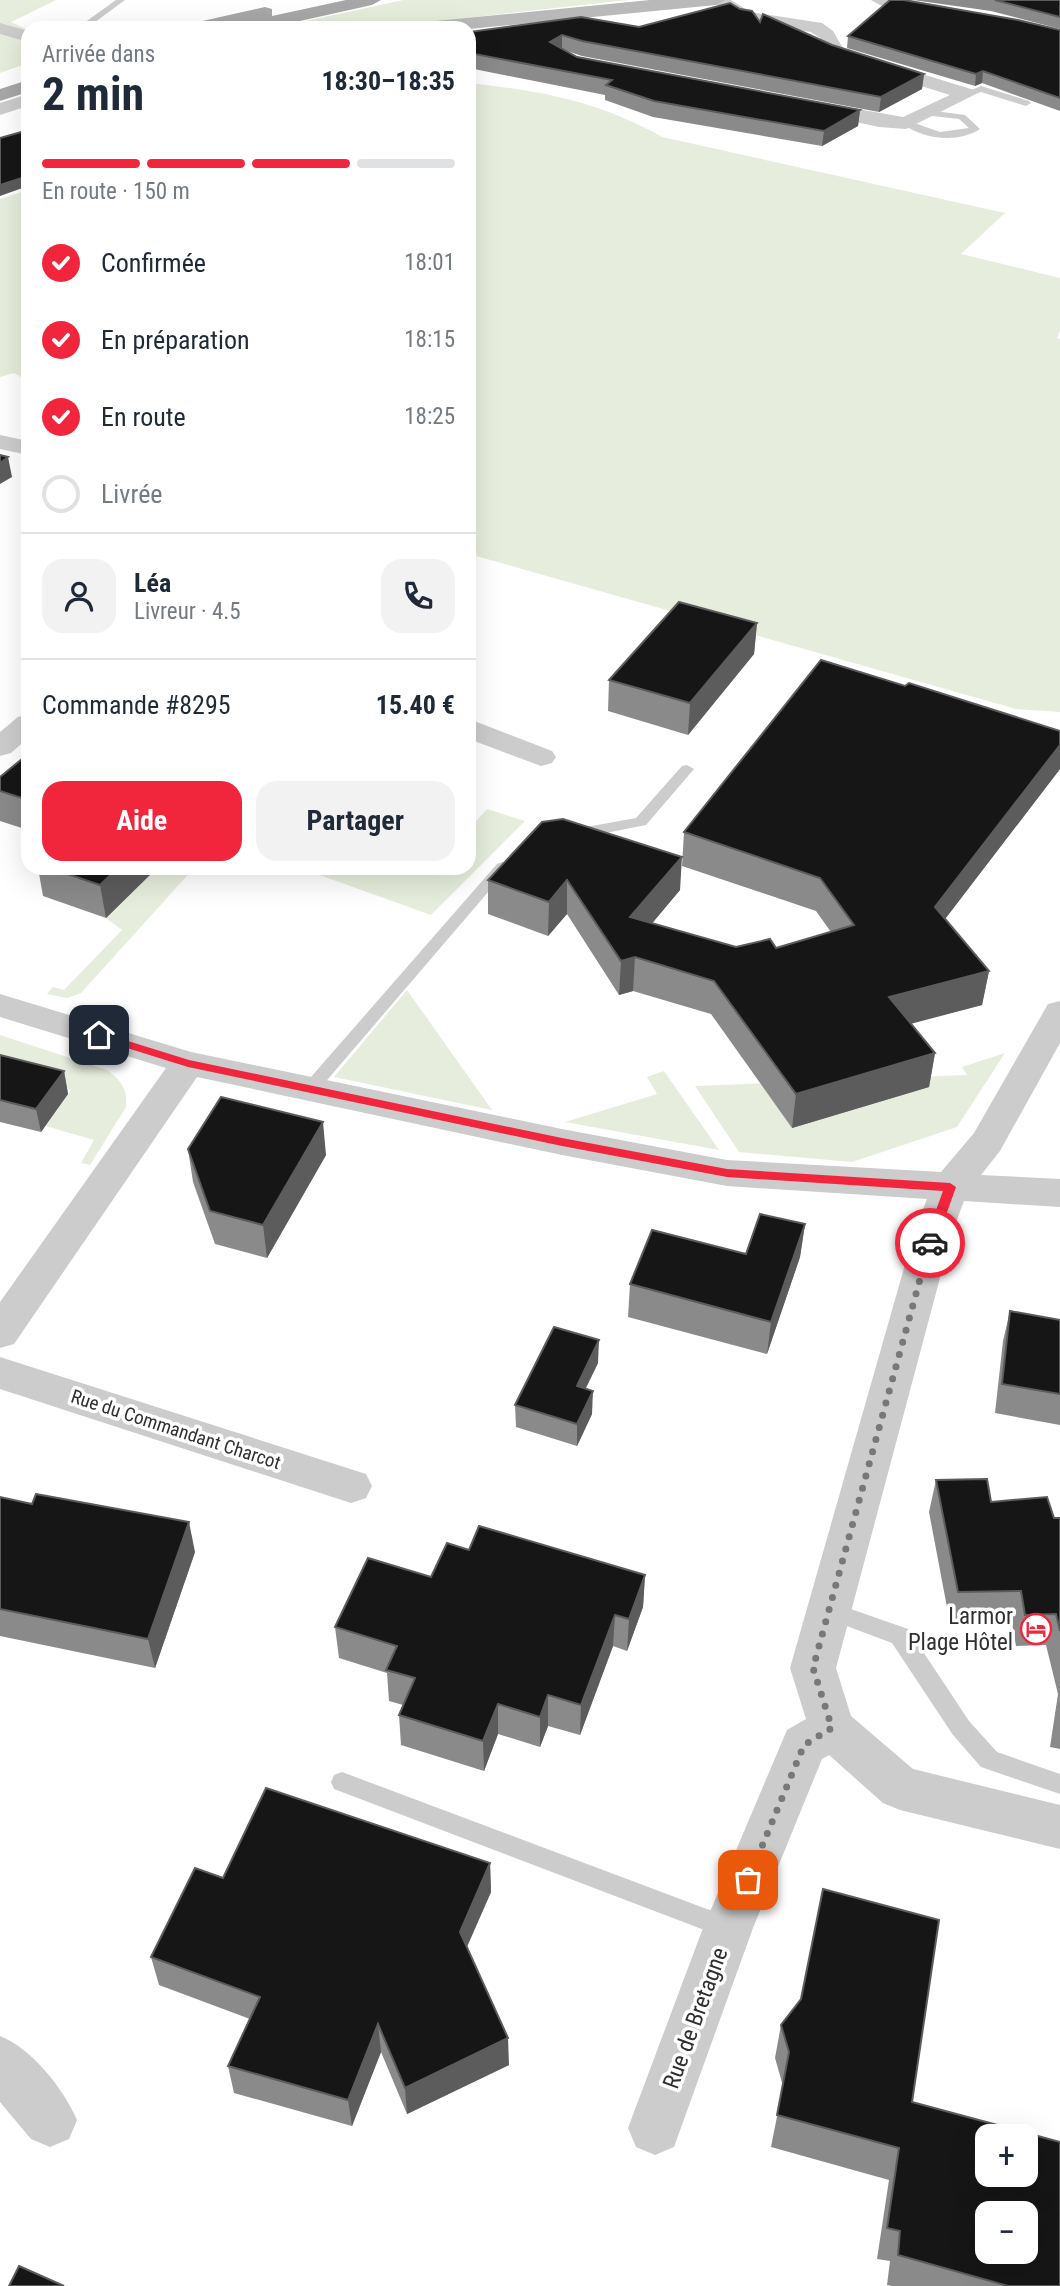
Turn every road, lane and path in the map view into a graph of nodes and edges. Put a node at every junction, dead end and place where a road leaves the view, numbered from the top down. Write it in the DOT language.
graph roads {
  1 [pos="121,0"];
  2 [pos="325,0"];
  3 [pos="372,0"];
  4 [pos="718,0"];
  5 [pos="880,0"];
  6 [pos="956,13"];
  7 [pos="91,21"];
  8 [pos="228,21"];
  9 [pos="274,21"];
  10 [pos="476,23"];
  11 [pos="0,28"];
  12 [pos="21,35"];
  13 [pos="21,75"];
  14 [pos="0,80"];
  15 [pos="21,88"];
  16 [pos="967,94"];
  17 [pos="0,95"];
  18 [pos="21,102"];
  19 [pos="789,103"];
  20 [pos="1026,103"];
  21 [pos="0,108"];
  22 [pos="927,113"];
  23 [pos="906,122"];
  24 [pos="0,442"];
  25 [pos="21,447"];
  26 [pos="21,729"];
  27 [pos="476,731"];
  28 [pos="0,747"];
  29 [pos="541,757"];
  30 [pos="687,769"];
  31 [pos="562,837"];
  32 [pos="513,855"];
  33 [pos="0,1005"];
  34 [pos="1060,1012"];
  35 [pos="188,1063"];
  36 [pos="310,1089"];
  37 [pos="950,1187"];
  38 [pos="1060,1193"];
  39 [pos="0,1333"];
  40 [pos="0,1373"];
  41 [pos="351,1486"];
  42 [pos="828,1610"];
  43 [pos="832,1728"];
  44 [pos="342,1782"];
  45 [pos="1060,1784"];
  46 [pos="1060,1827"];
  47 [pos="728,1928"];
  48 [pos="0,2062"];
  49 [pos="50,2120"];
  50 [pos="655,2128"];
  1 -- 7 [label="lane"];
  2 -- 8 [label="main road"];
  3 -- 9 [label="main road"];
  4 -- 10 [label="street"];
  4 -- 16 [label="street"];
  5 -- 6 [label="street"];
  11 -- 12 [label="street"];
  13 -- 14 [label="main road"];
  15 -- 17 [label="main road"];
  16 -- 20 [label="lane"];
  16 -- 22 [label="street"];
  18 -- 21 [label="street"];
  19 -- 23 [label="street"];
  22 -- 23 [label="street"];
  22 -- 23 [label="lane"];
  24 -- 25 [label="street"];
  26 -- 28 [label="street"];
  27 -- 29 [label="street"];
  30 -- 31 [label="lane"];
  32 -- 36 [label="lane"];
  33 -- 35 [label="street"];
  34 -- 37 [label="street"];
  35 -- 36 [label="street"];
  35 -- 39 [label="street"];
  36 -- 37 [label="street"];
  37 -- 38 [label="street"];
  37 -- 42 [label="street"];
  40 -- 41 [label="street, Rue du Commandant Charcot"];
  42 -- 43 [label="street"];
  42 -- 45 [label="lane"];
  43 -- 46 [label="street"];
  43 -- 47 [label="street, Rue de Bretagne"];
  44 -- 47 [label="lane"];
  47 -- 50 [label="street, Rue de Bretagne"];
  48 -- 49 [label="street"];
}
